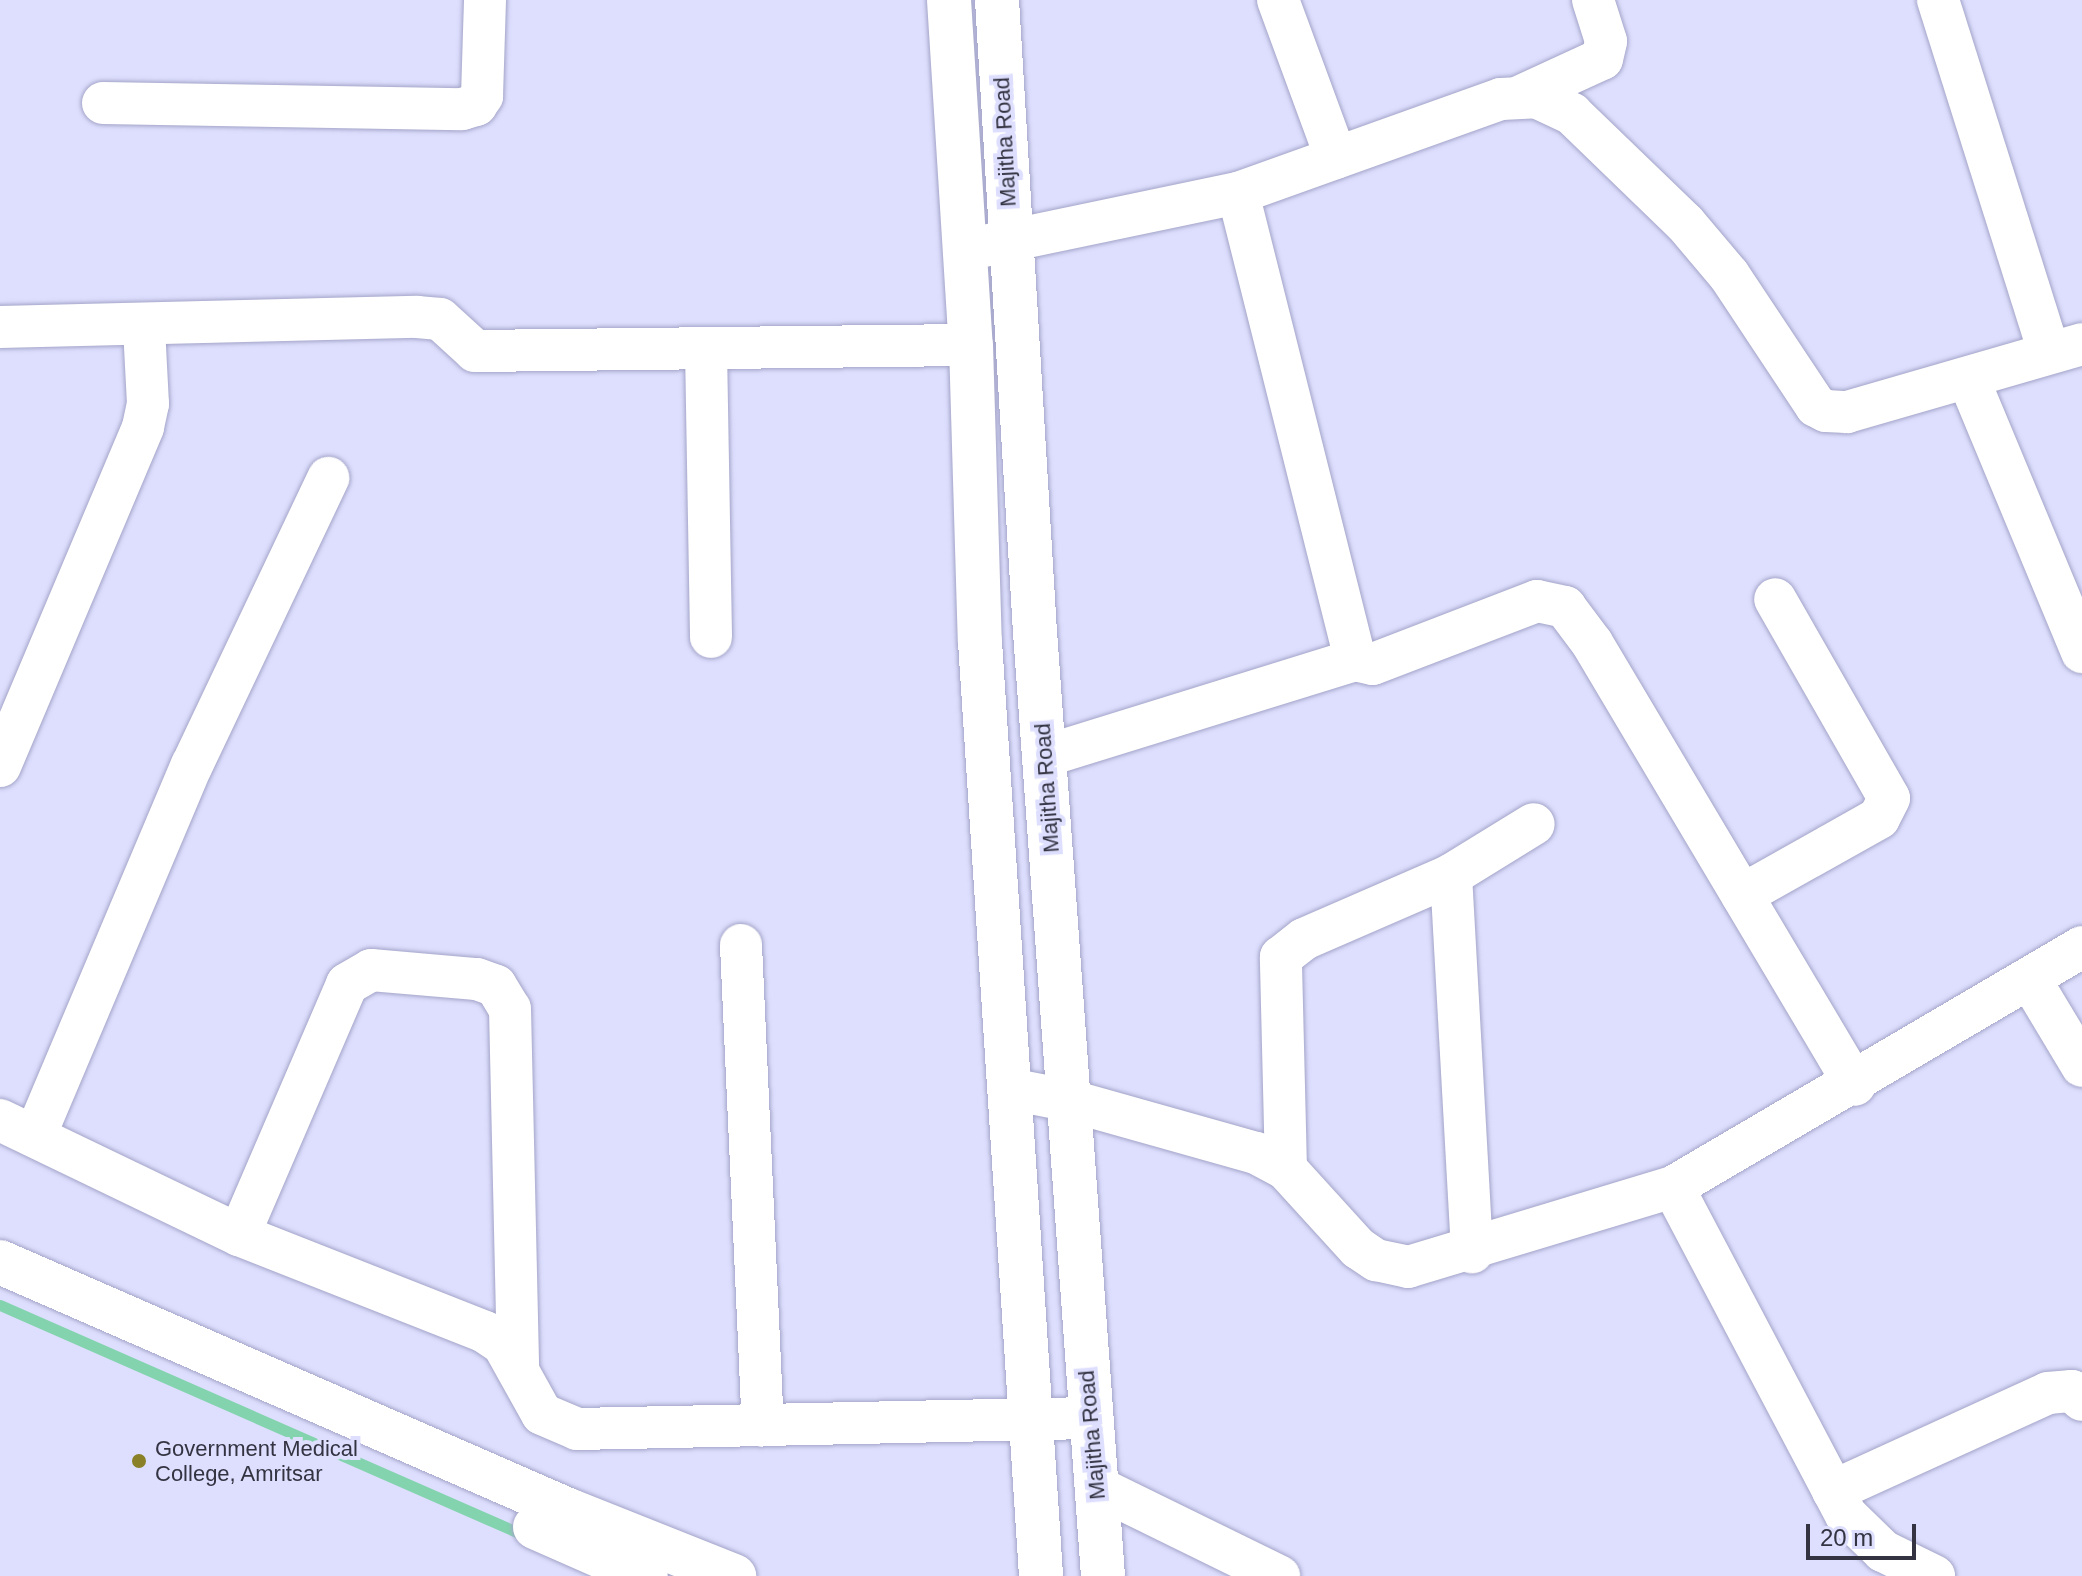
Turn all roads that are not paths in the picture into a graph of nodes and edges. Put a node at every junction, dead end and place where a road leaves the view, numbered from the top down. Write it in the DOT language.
graph roads {
  1 [pos="485,0"];
  2 [pos="949,0"];
  3 [pos="997,0"];
  4 [pos="1278,0"];
  5 [pos="1593,0"];
  6 [pos="1938,0"];
  7 [pos="1521,96"];
  8 [pos="103,103"];
  9 [pos="1336,158"];
  10 [pos="1238,193"];
  11 [pos="1010,241"];
  12 [pos="965,250"];
  13 [pos="0,327"];
  14 [pos="144,328"];
  15 [pos="971,345"];
  16 [pos="2066,348"];
  17 [pos="706,349"];
  18 [pos="1968,378"];
  19 [pos="328,478"];
  20 [pos="1775,599"];
  21 [pos="980,632"];
  22 [pos="1035,632"];
  23 [pos="711,637"];
  24 [pos="2082,652"];
  25 [pos="1355,660"];
  26 [pos="1045,756"];
  27 [pos="0,766"];
  28 [pos="1534,824"];
  29 [pos="1451,875"];
  30 [pos="1742,895"];
  31 [pos="741,945"];
  32 [pos="2082,947"];
  33 [pos="2031,981"];
  34 [pos="2082,1066"];
  35 [pos="1855,1085"];
  36 [pos="1010,1089"];
  37 [pos="1071,1101"];
  38 [pos="17,1128"];
  39 [pos="1286,1169"];
  40 [pos="1673,1187"];
  41 [pos="239,1235"];
  42 [pos="1472,1252"];
  43 [pos="16,1282"];
  44 [pos="518,1370"];
  45 [pos="2082,1400"];
  46 [pos="1032,1418"];
  47 [pos="1089,1418"];
  48 [pos="763,1425"];
  49 [pos="1097,1487"];
  50 [pos="1833,1491"];
  51 [pos="646,1576"];
  52 [pos="734,1576"];
  53 [pos="1041,1576"];
  54 [pos="1103,1576"];
  55 [pos="1279,1576"];
  56 [pos="1934,1576"];
  1 -- 8 [label="street"];
  2 -- 12 [label="main road"];
  3 -- 11 [label="main road, Majitha Road"];
  4 -- 9 [label="street"];
  5 -- 7 [label="street"];
  6 -- 16 [label="street"];
  7 -- 9 [label="street"];
  7 -- 18 [label="street"];
  9 -- 10 [label="street"];
  10 -- 11 [label="street"];
  10 -- 25 [label="street"];
  11 -- 12 [label="street"];
  11 -- 22 [label="main road, Majitha Road"];
  12 -- 15 [label="main road"];
  13 -- 14 [label="street"];
  14 -- 17 [label="street"];
  14 -- 27 [label="street"];
  15 -- 17 [label="street"];
  15 -- 21 [label="main road"];
  16 -- 18 [label="street"];
  17 -- 23 [label="street"];
  18 -- 24 [label="street"];
  19 -- 38 [label="street"];
  20 -- 30 [label="street"];
  21 -- 22 [label="main road"];
  21 -- 36 [label="main road"];
  22 -- 26 [label="main road, Majitha Road"];
  25 -- 26 [label="street"];
  25 -- 30 [label="street"];
  26 -- 37 [label="main road, Majitha Road"];
  28 -- 29 [label="street"];
  29 -- 39 [label="street"];
  29 -- 42 [label="street"];
  30 -- 35 [label="street"];
  31 -- 48 [label="street"];
  32 -- 33 [label="street"];
  33 -- 34 [label="street"];
  33 -- 35 [label="street"];
  35 -- 40 [label="street"];
  36 -- 37 [label="street"];
  36 -- 46 [label="main road"];
  37 -- 39 [label="street"];
  37 -- 47 [label="main road, Majitha Road"];
  38 -- 41 [label="street"];
  39 -- 42 [label="street"];
  40 -- 42 [label="street"];
  40 -- 50 [label="street"];
  41 -- 44 [label="street"];
  41 -- 44 [label="street"];
  43 -- 51 [label="main road"];
  43 -- 52 [label="main road"];
  44 -- 48 [label="street"];
  45 -- 50 [label="street"];
  46 -- 47 [label="street"];
  46 -- 48 [label="street"];
  46 -- 53 [label="main road"];
  47 -- 49 [label="main road, Majitha Road"];
  49 -- 54 [label="main road, Majitha Road"];
  49 -- 55 [label="street"];
  50 -- 56 [label="street"];
}
